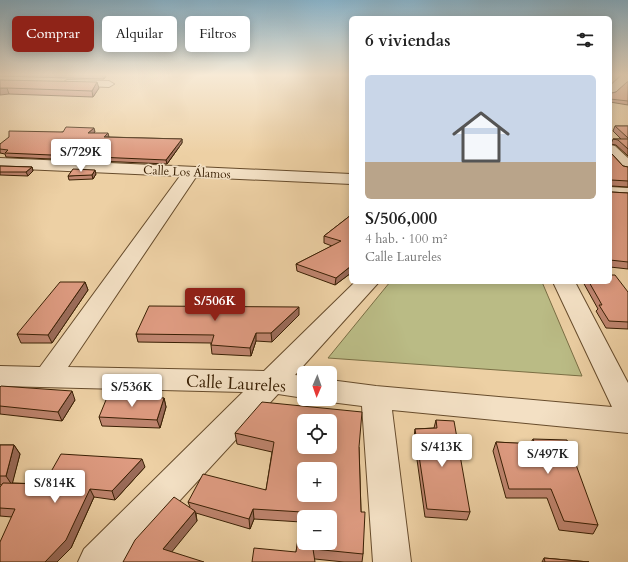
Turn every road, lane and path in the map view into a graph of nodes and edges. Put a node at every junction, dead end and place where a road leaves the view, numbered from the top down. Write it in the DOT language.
graph roads {
  1 [pos="612,151"];
  2 [pos="0,163"];
  3 [pos="628,167"];
  4 [pos="191,172"];
  5 [pos="349,179"];
  6 [pos="612,192"];
  7 [pos="628,193"];
  8 [pos="366,284"];
  9 [pos="565,284"];
  10 [pos="0,376"];
  11 [pos="47,377"];
  12 [pos="270,382"];
  13 [pos="297,386"];
  14 [pos="337,392"];
  15 [pos="376,397"];
  16 [pos="628,411"];
  17 [pos="628,421"];
  18 [pos="97,562"];
  19 [pos="392,562"];
  1 -- 3 [label="street"];
  2 -- 4 [label="street, Calle Los Álamos"];
  4 -- 5 [label="street, Calle Los Álamos"];
  4 -- 11 [label="street"];
  6 -- 7 [label="street"];
  8 -- 12 [label="street"];
  9 -- 16 [label="street"];
  10 -- 11 [label="street, Calle Laureles"];
  11 -- 12 [label="street, Calle Laureles"];
  12 -- 13 [label="street, Calle Laureles"];
  12 -- 18 [label="street"];
  14 -- 15 [label="street"];
  15 -- 17 [label="street"];
  15 -- 19 [label="street"];
}
